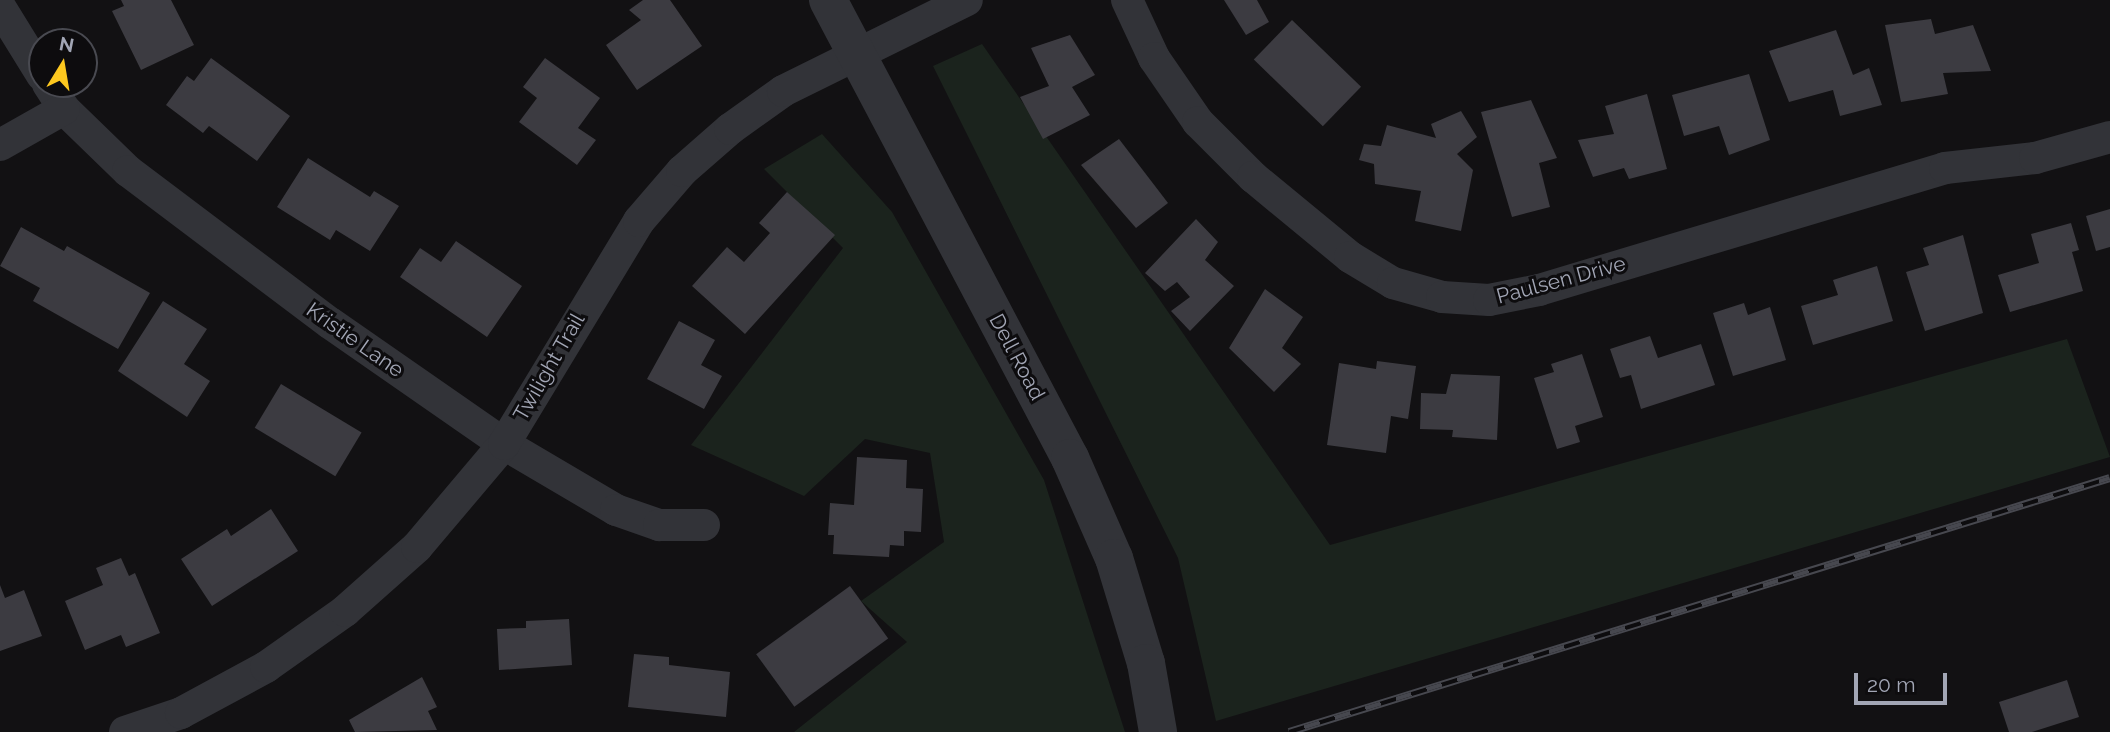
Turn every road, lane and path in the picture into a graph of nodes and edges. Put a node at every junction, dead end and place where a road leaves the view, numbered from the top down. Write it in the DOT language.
graph roads {
  1 [pos="828,0"];
  2 [pos="967,0"];
  3 [pos="1127,0"];
  4 [pos="0,7"];
  5 [pos="28,52"];
  6 [pos="856,52"];
  7 [pos="54,98"];
  8 [pos="58,98"];
  9 [pos="2110,137"];
  10 [pos="0,145"];
  11 [pos="504,444"];
  12 [pos="704,525"];
  13 [pos="125,732"];
  14 [pos="1158,732"];
  1 -- 6 [label="street, Dell Road"];
  2 -- 6 [label="street, Twilight Trail"];
  3 -- 9 [label="street, Paulsen Drive"];
  4 -- 5 [label="street"];
  6 -- 11 [label="street, Twilight Trail"];
  6 -- 14 [label="street, Dell Road"];
  7 -- 10 [label="street"];
  8 -- 11 [label="street, Kristie Lane"];
  11 -- 12 [label="street, Kristie Lane"];
  11 -- 13 [label="street, Twilight Trail"];
}
